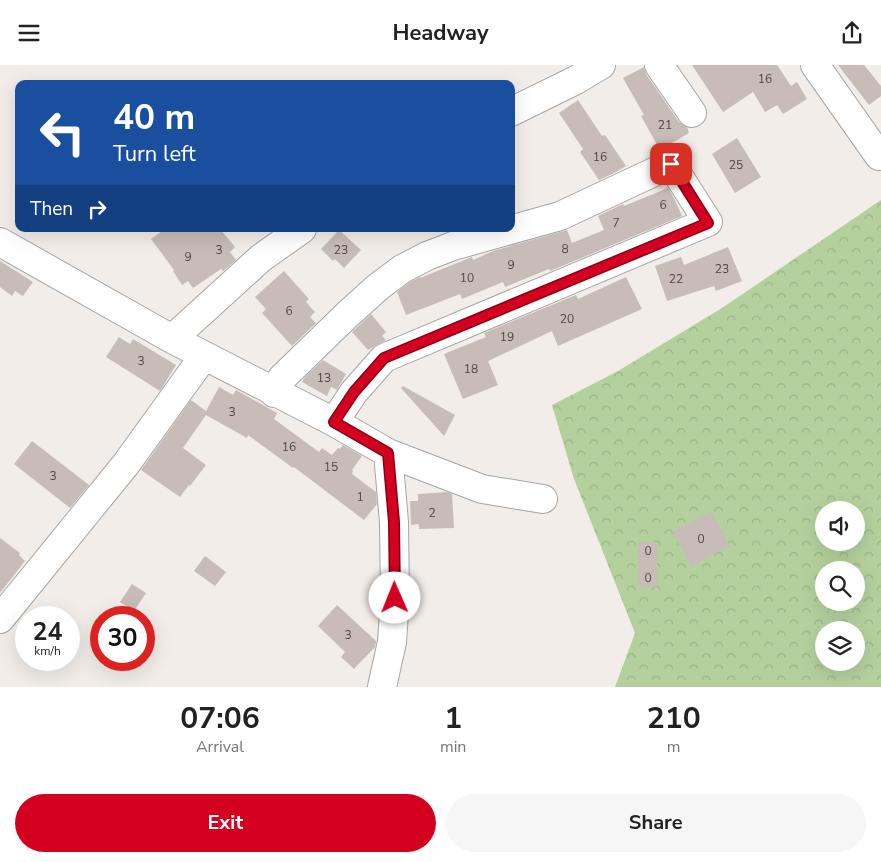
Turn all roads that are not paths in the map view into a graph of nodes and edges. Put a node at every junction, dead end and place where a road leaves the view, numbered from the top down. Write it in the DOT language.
graph roads {
  1 [pos="601,65"];
  2 [pos="659,65"];
  3 [pos="815,65"];
  4 [pos="515,110"];
  5 [pos="692,113"];
  6 [pos="879,156"];
  7 [pos="515,229"];
  8 [pos="298,232"];
  9 [pos="503,232"];
  10 [pos="0,242"];
  11 [pos="172,339"];
  12 [pos="204,356"];
  13 [pos="274,393"];
  14 [pos="334,422"];
  15 [pos="388,453"];
  16 [pos="543,499"];
  17 [pos="0,619"];
  18 [pos="382,687"];
  1 -- 4 [label="street"];
  2 -- 5 [label="street"];
  3 -- 6 [label="street"];
  7 -- 14 [label="street"];
  8 -- 11 [label="street"];
  9 -- 13 [label="street"];
  10 -- 11 [label="street"];
  11 -- 12 [label="street"];
  12 -- 13 [label="street"];
  12 -- 17 [label="street"];
  13 -- 14 [label="street"];
  14 -- 15 [label="street"];
  15 -- 16 [label="street"];
  15 -- 18 [label="street"];
}
